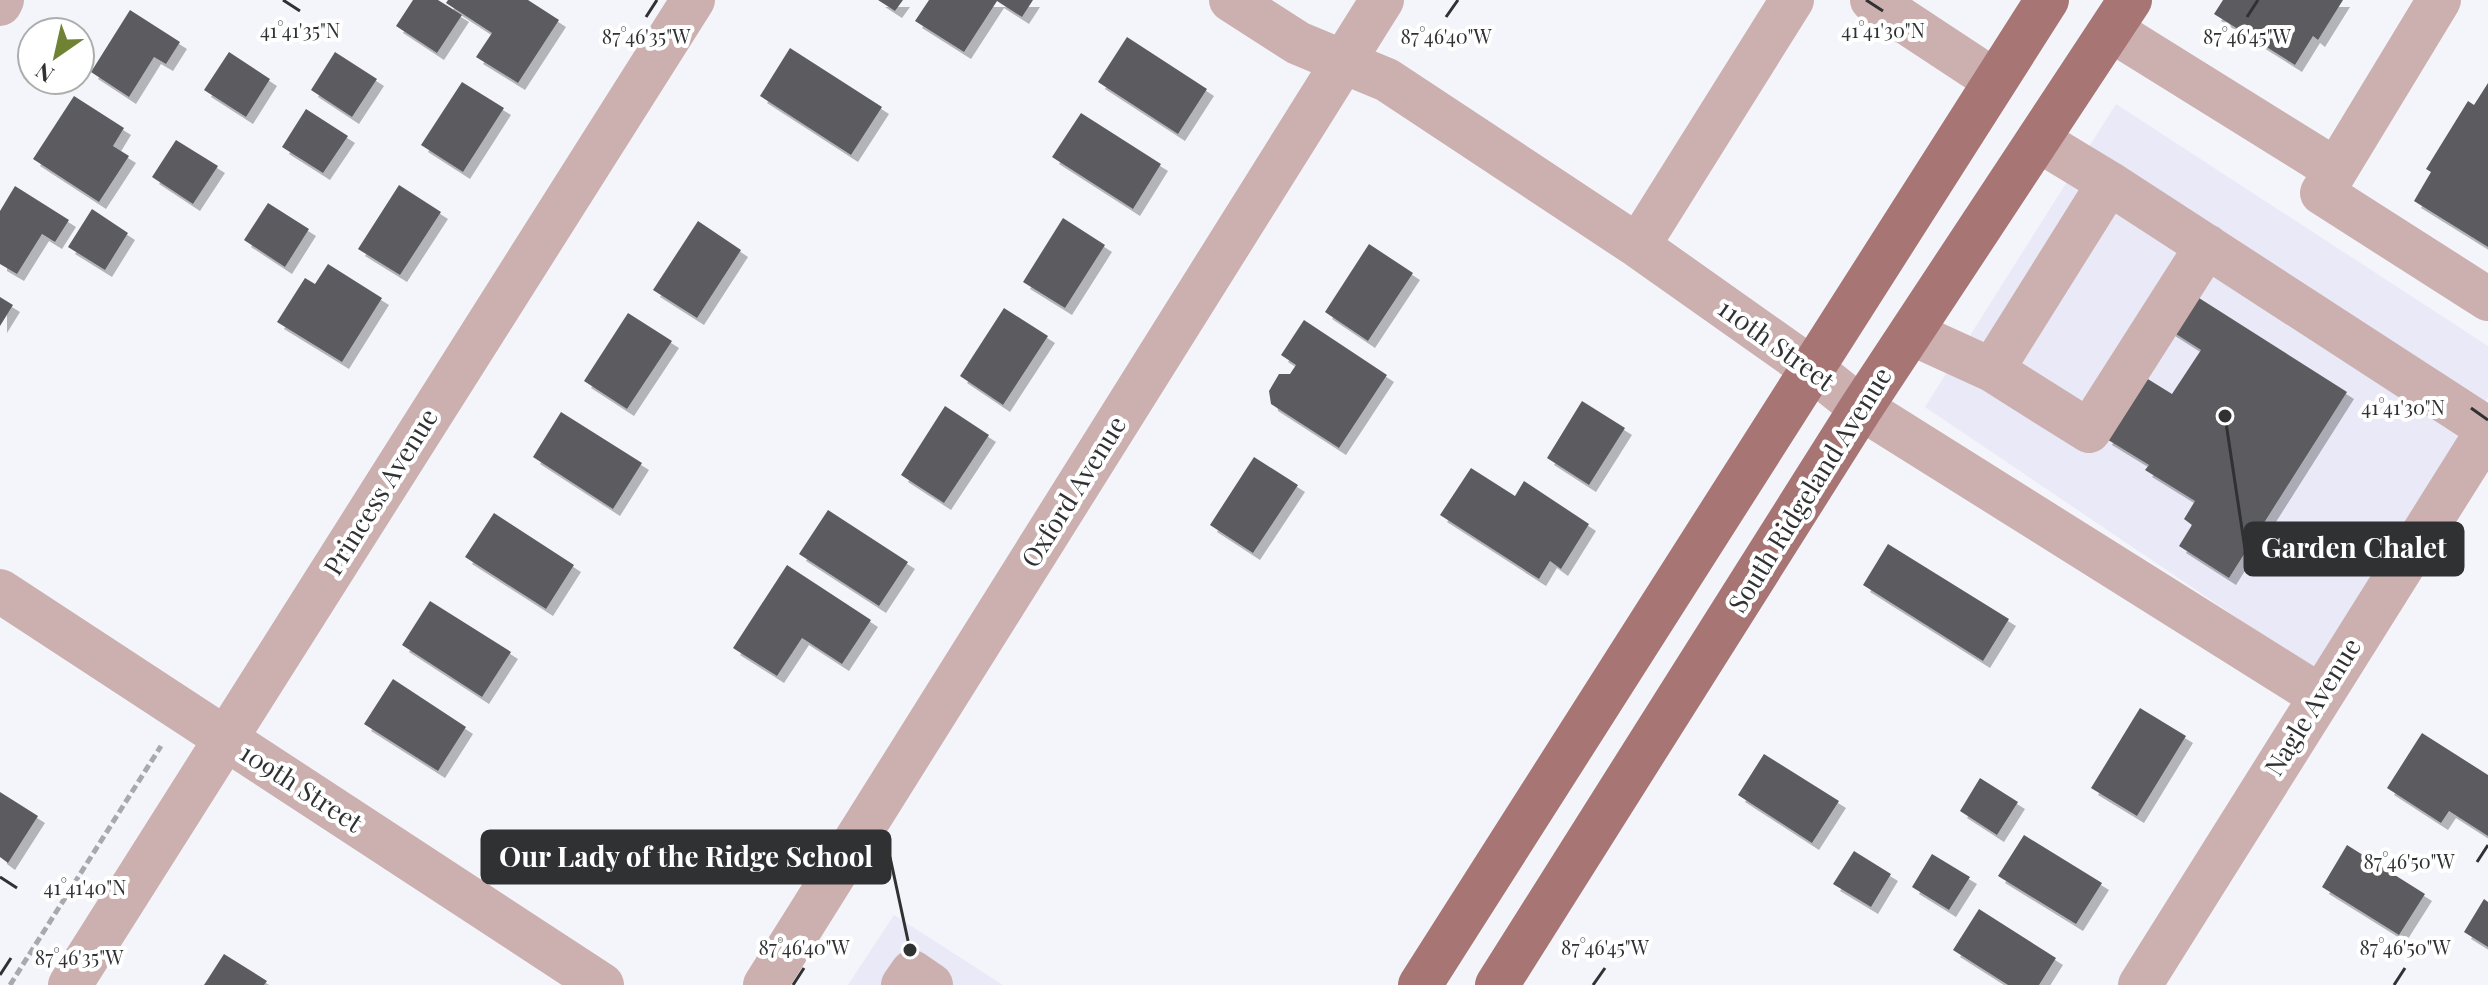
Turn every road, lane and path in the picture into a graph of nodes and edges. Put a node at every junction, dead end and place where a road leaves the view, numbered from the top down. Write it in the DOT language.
graph roads {
  1 [pos="693,0"];
  2 [pos="1231,0"];
  3 [pos="1382,0"];
  4 [pos="1792,0"];
  5 [pos="1872,0"];
  6 [pos="2047,0"];
  7 [pos="2439,0"];
  8 [pos="2120,15"];
  9 [pos="1343,62"];
  10 [pos="1995,81"];
  11 [pos="2038,140"];
  12 [pos="2336,170"];
  13 [pos="2109,183"];
  14 [pos="1638,246"];
  15 [pos="2207,246"];
  16 [pos="2488,299"];
  17 [pos="1911,333"];
  18 [pos="1812,369"];
  19 [pos="1992,370"];
  20 [pos="1861,408"];
  21 [pos="2488,430"];
  22 [pos="0,591"];
  23 [pos="2320,696"];
  24 [pos="183,711"];
  25 [pos="225,738"];
  26 [pos="10,985"];
  27 [pos="70,985"];
  28 [pos="602,985"];
  29 [pos="765,985"];
  30 [pos="903,985"];
  31 [pos="931,985"];
  32 [pos="1420,985"];
  33 [pos="1497,985"];
  34 [pos="2140,985"];
  1 -- 25 [label="street, Princess Avenue"];
  2 -- 9 [label="street, 110th Street"];
  3 -- 9 [label="street, Oxford Avenue"];
  4 -- 14 [label="street"];
  5 -- 10 [label="street"];
  6 -- 10 [label="main road"];
  7 -- 12 [label="street"];
  8 -- 11 [label="main road, South Ridgeland Avenue"];
  8 -- 12 [label="street"];
  9 -- 14 [label="street, 110th Street"];
  9 -- 29 [label="street, Oxford Avenue"];
  10 -- 18 [label="main road"];
  11 -- 13 [label="street"];
  11 -- 17 [label="main road, South Ridgeland Avenue"];
  12 -- 16 [label="street"];
  13 -- 15 [label="street"];
  13 -- 19 [label="street"];
  14 -- 18 [label="street, 110th Street"];
  15 -- 19 [label="street"];
  15 -- 21 [label="street"];
  17 -- 19 [label="street"];
  17 -- 20 [label="main road, South Ridgeland Avenue"];
  18 -- 20 [label="street, 110th Street"];
  18 -- 32 [label="main road"];
  20 -- 23 [label="street, 110th Street"];
  20 -- 33 [label="main road, South Ridgeland Avenue"];
  21 -- 23 [label="street, Nagle Avenue"];
  22 -- 24 [label="street, 109th Street"];
  23 -- 34 [label="street, Nagle Avenue"];
  24 -- 25 [label="street, 109th Street"];
  24 -- 26 [label="path"];
  25 -- 27 [label="street, Princess Avenue"];
  25 -- 28 [label="street, 109th Street"];
  30 -- 31 [label="street"];
}
